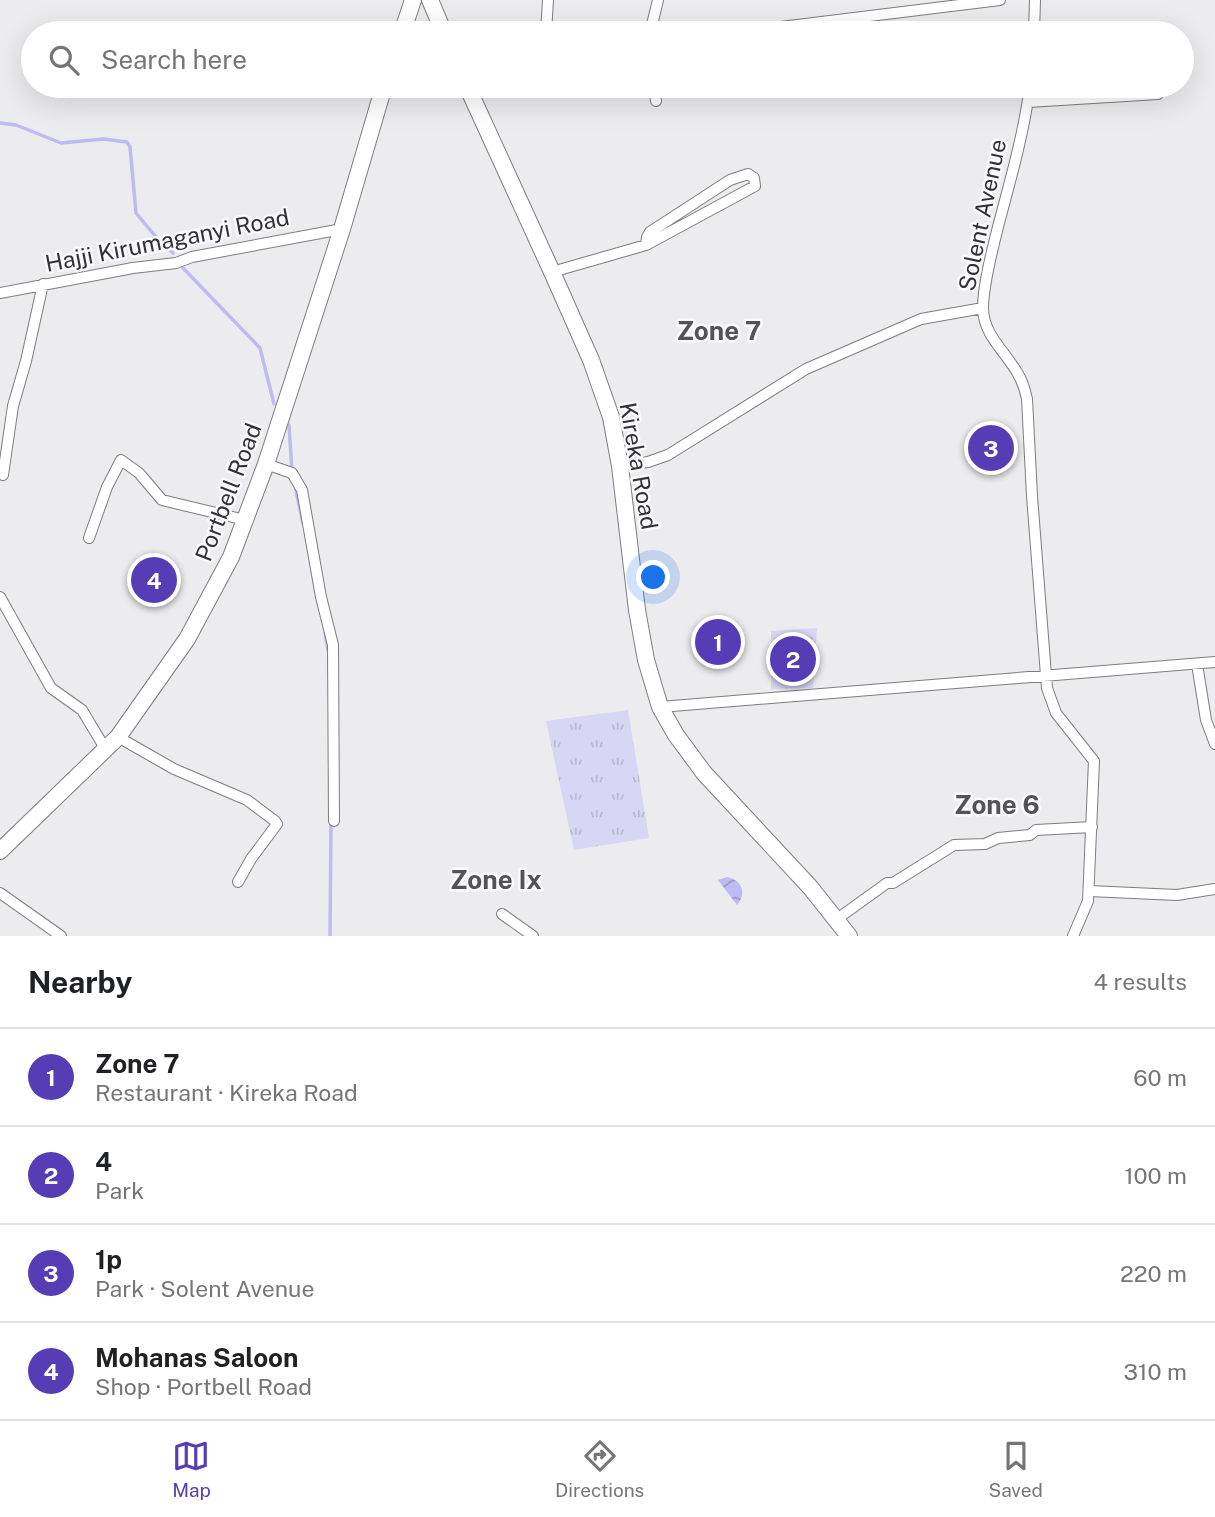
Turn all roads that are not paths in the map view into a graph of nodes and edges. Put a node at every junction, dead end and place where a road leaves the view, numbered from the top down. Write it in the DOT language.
graph roads {
  1 [pos="412,0"];
  2 [pos="430,0"];
  3 [pos="548,0"];
  4 [pos="658,0"];
  5 [pos="1000,0"];
  6 [pos="1039,0"];
  7 [pos="406,21"];
  8 [pos="439,21"];
  9 [pos="546,21"];
  10 [pos="653,21"];
  11 [pos="829,21"];
  12 [pos="1036,21"];
  13 [pos="380,98"];
  14 [pos="474,98"];
  15 [pos="656,98"];
  16 [pos="1028,98"];
  17 [pos="1092,98"];
  18 [pos="656,101"];
  19 [pos="1028,102"];
  20 [pos="703,198"];
  21 [pos="710,210"];
  22 [pos="342,229"];
  23 [pos="646,245"];
  24 [pos="552,272"];
  25 [pos="43,285"];
  26 [pos="0,293"];
  27 [pos="983,308"];
  28 [pos="266,464"];
  29 [pos="620,466"];
  30 [pos="3,475"];
  31 [pos="245,520"];
  32 [pos="89,538"];
  33 [pos="0,597"];
  34 [pos="1215,662"];
  35 [pos="1197,664"];
  36 [pos="1046,677"];
  37 [pos="660,707"];
  38 [pos="118,737"];
  39 [pos="1215,744"];
  40 [pos="106,750"];
  41 [pos="334,821"];
  42 [pos="1092,827"];
  43 [pos="0,851"];
  44 [pos="239,882"];
  45 [pos="1215,889"];
  46 [pos="1089,891"];
  47 [pos="0,893"];
  48 [pos="502,914"];
  49 [pos="837,919"];
  50 [pos="61,936"];
  51 [pos="533,936"];
  52 [pos="849,936"];
  53 [pos="1073,936"];
  1 -- 7 [label="main road"];
  2 -- 8 [label="main road"];
  3 -- 9 [label="street"];
  4 -- 10 [label="street"];
  5 -- 11 [label="street"];
  6 -- 12 [label="street"];
  13 -- 22 [label="main road, Portbell Road"];
  14 -- 24 [label="main road, Kireka Road"];
  15 -- 18 [label="street"];
  16 -- 19 [label="street, Solent Avenue"];
  17 -- 19 [label="street"];
  19 -- 27 [label="street, Solent Avenue"];
  20 -- 21 [label="street"];
  20 -- 21 [label="street"];
  20 -- 23 [label="street"];
  21 -- 23 [label="street"];
  22 -- 25 [label="street, Hajji Kirumaganyi Road"];
  22 -- 28 [label="main road, Portbell Road"];
  23 -- 24 [label="street"];
  24 -- 29 [label="main road, Kireka Road"];
  25 -- 26 [label="street, Hajji Kirumaganyi Road"];
  25 -- 30 [label="street"];
  27 -- 29 [label="street"];
  27 -- 36 [label="street, Solent Avenue"];
  28 -- 31 [label="main road, Portbell Road"];
  28 -- 41 [label="street"];
  29 -- 37 [label="main road, Kireka Road"];
  31 -- 32 [label="street"];
  31 -- 38 [label="main road, Portbell Road"];
  33 -- 40 [label="street"];
  34 -- 35 [label="street"];
  35 -- 36 [label="street"];
  35 -- 39 [label="street"];
  36 -- 37 [label="street"];
  36 -- 42 [label="street, Solent Avenue"];
  37 -- 49 [label="main road, Kireka Road"];
  38 -- 40 [label="main road, Portbell Road"];
  38 -- 44 [label="street"];
  40 -- 43 [label="main road, Portbell Road"];
  42 -- 46 [label="street, Solent Avenue"];
  42 -- 49 [label="street"];
  45 -- 46 [label="street"];
  46 -- 53 [label="street, Solent Avenue"];
  47 -- 50 [label="street"];
  48 -- 51 [label="street"];
  49 -- 52 [label="main road, Kireka Road"];
}
